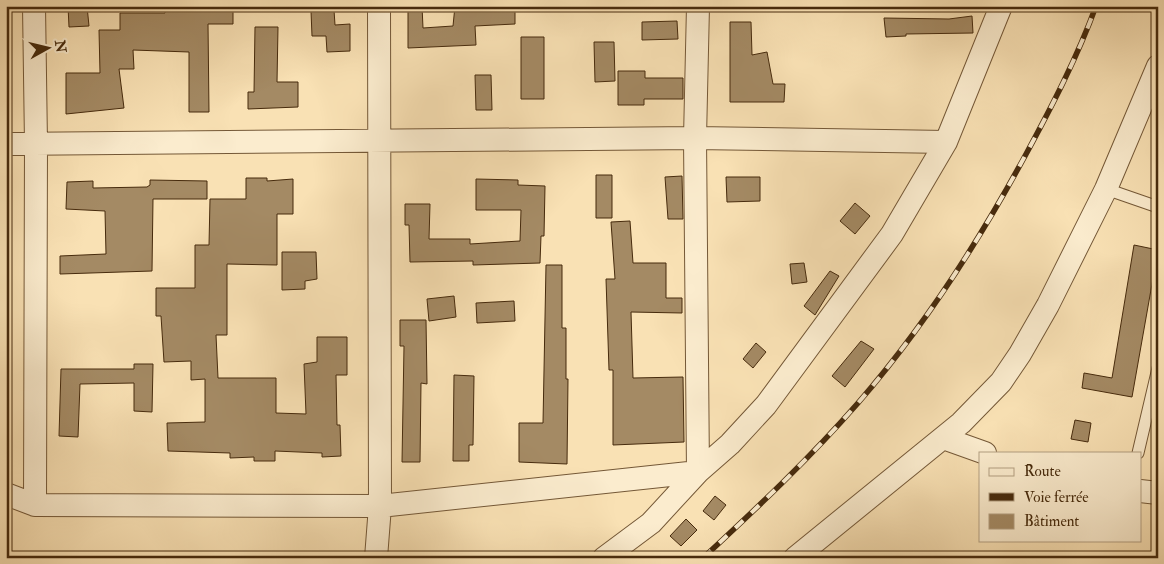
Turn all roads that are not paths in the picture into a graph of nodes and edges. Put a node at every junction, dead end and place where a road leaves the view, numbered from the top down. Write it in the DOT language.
graph roads {
  1 [pos="34,6"];
  2 [pos="379,6"];
  3 [pos="698,6"];
  4 [pos="1001,6"];
  5 [pos="1158,66"];
  6 [pos="695,138"];
  7 [pos="380,141"];
  8 [pos="946,142"];
  9 [pos="6,144"];
  10 [pos="36,144"];
  11 [pos="1106,189"];
  12 [pos="1158,207"];
  13 [pos="1158,368"];
  14 [pos="943,438"];
  15 [pos="982,452"];
  16 [pos="1138,452"];
  17 [pos="698,472"];
  18 [pos="1142,491"];
  19 [pos="1158,493"];
  20 [pos="6,494"];
  21 [pos="35,505"];
  22 [pos="380,506"];
  23 [pos="376,558"];
  24 [pos="604,558"];
  25 [pos="796,558"];
  1 -- 10 [label="street"];
  2 -- 7 [label="street"];
  3 -- 6 [label="street"];
  4 -- 8 [label="street"];
  5 -- 11 [label="street"];
  6 -- 7 [label="street"];
  6 -- 8 [label="street"];
  6 -- 17 [label="street"];
  7 -- 10 [label="street"];
  7 -- 22 [label="street"];
  8 -- 17 [label="street"];
  9 -- 10 [label="street"];
  10 -- 21 [label="street"];
  11 -- 12 [label="lane"];
  11 -- 14 [label="street"];
  13 -- 16 [label="lane"];
  14 -- 15 [label="street"];
  14 -- 25 [label="street"];
  17 -- 22 [label="street"];
  17 -- 24 [label="street"];
  18 -- 19 [label="street"];
  20 -- 21 [label="street"];
  21 -- 22 [label="street"];
  22 -- 23 [label="street"];
}
